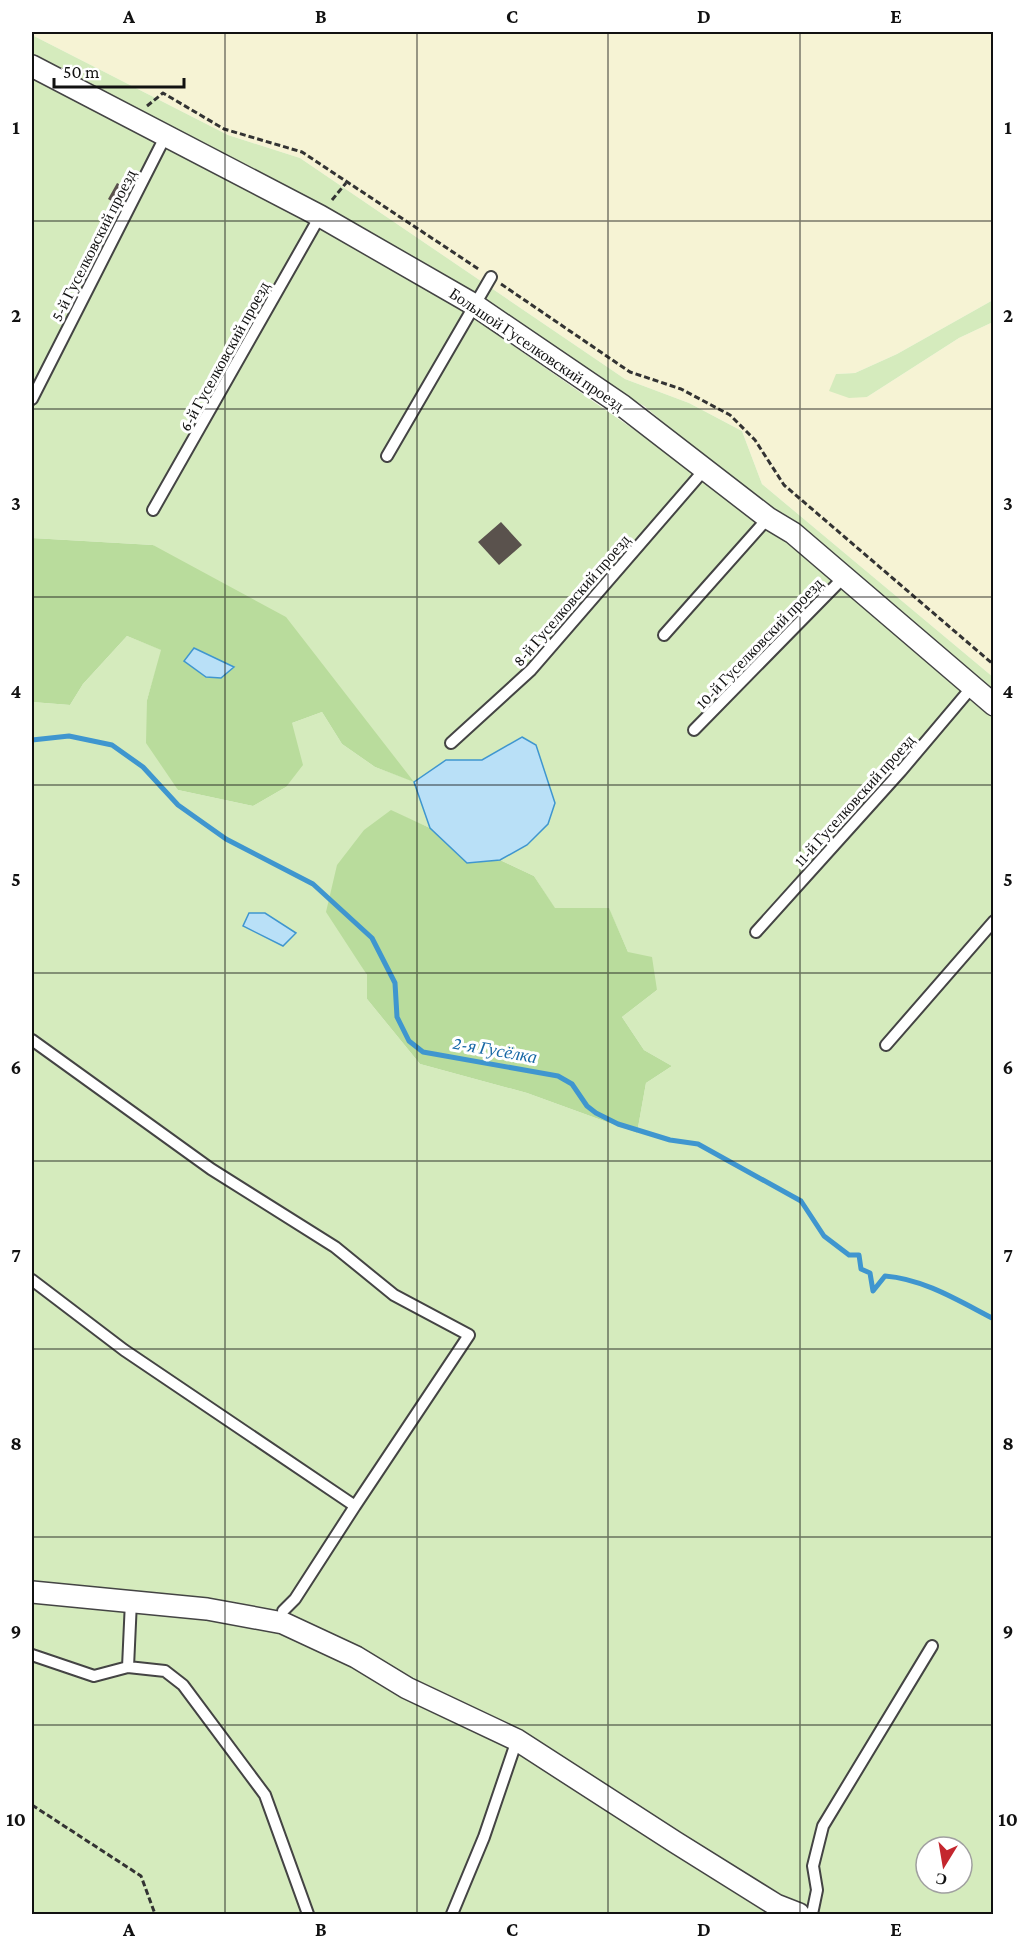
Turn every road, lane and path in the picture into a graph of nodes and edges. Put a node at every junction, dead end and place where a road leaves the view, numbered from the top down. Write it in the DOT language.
graph roads {
  1 [pos="32,66"];
  2 [pos="132,119"];
  3 [pos="165,137"];
  4 [pos="320,216"];
  5 [pos="491,277"];
  6 [pos="473,304"];
  7 [pos="32,399"];
  8 [pos="387,456"];
  9 [pos="705,468"];
  10 [pos="153,510"];
  11 [pos="768,518"];
  12 [pos="844,577"];
  13 [pos="664,635"];
  14 [pos="993,665"];
  15 [pos="972,687"];
  16 [pos="993,705"];
  17 [pos="694,730"];
  18 [pos="451,743"];
  19 [pos="993,921"];
  20 [pos="756,932"];
  21 [pos="32,1040"];
  22 [pos="886,1045"];
  23 [pos="32,1280"];
  24 [pos="355,1506"];
  25 [pos="32,1592"];
  26 [pos="131,1601"];
  27 [pos="282,1611"];
  28 [pos="932,1646"];
  29 [pos="32,1655"];
  30 [pos="128,1667"];
  31 [pos="517,1740"];
  32 [pos="32,1805"];
  33 [pos="155,1914"];
  34 [pos="308,1914"];
  35 [pos="452,1914"];
  36 [pos="799,1914"];
  37 [pos="812,1914"];
  1 -- 2 [label="street, Большой Гуселковский проезд"];
  2 -- 3 [label="street, Большой Гуселковский проезд"];
  2 -- 5 [label="path"];
  3 -- 4 [label="street, Большой Гуселковский проезд"];
  3 -- 7 [label="lane, 5-й Гуселковский проезд"];
  4 -- 6 [label="street, Большой Гуселковский проезд"];
  4 -- 10 [label="lane, 6-й Гуселковский проезд"];
  5 -- 6 [label="lane"];
  5 -- 14 [label="path"];
  6 -- 8 [label="lane"];
  6 -- 9 [label="street, Большой Гуселковский проезд"];
  9 -- 11 [label="street, Большой Гуселковский проезд"];
  9 -- 18 [label="lane, 8-й Гуселковский проезд"];
  11 -- 12 [label="street, Большой Гуселковский проезд"];
  11 -- 13 [label="lane"];
  12 -- 15 [label="street, Большой Гуселковский проезд"];
  12 -- 17 [label="lane, 10-й Гуселковский проезд"];
  15 -- 16 [label="street, Большой Гуселковский проезд"];
  15 -- 20 [label="lane, 11-й Гуселковский проезд"];
  19 -- 22 [label="lane"];
  21 -- 24 [label="lane"];
  23 -- 24 [label="lane"];
  24 -- 27 [label="lane"];
  25 -- 26 [label="street"];
  26 -- 30 [label="lane"];
  26 -- 31 [label="street"];
  28 -- 37 [label="lane"];
  29 -- 30 [label="lane"];
  30 -- 34 [label="lane"];
  31 -- 35 [label="lane"];
  31 -- 36 [label="street"];
  32 -- 33 [label="path"];
}
